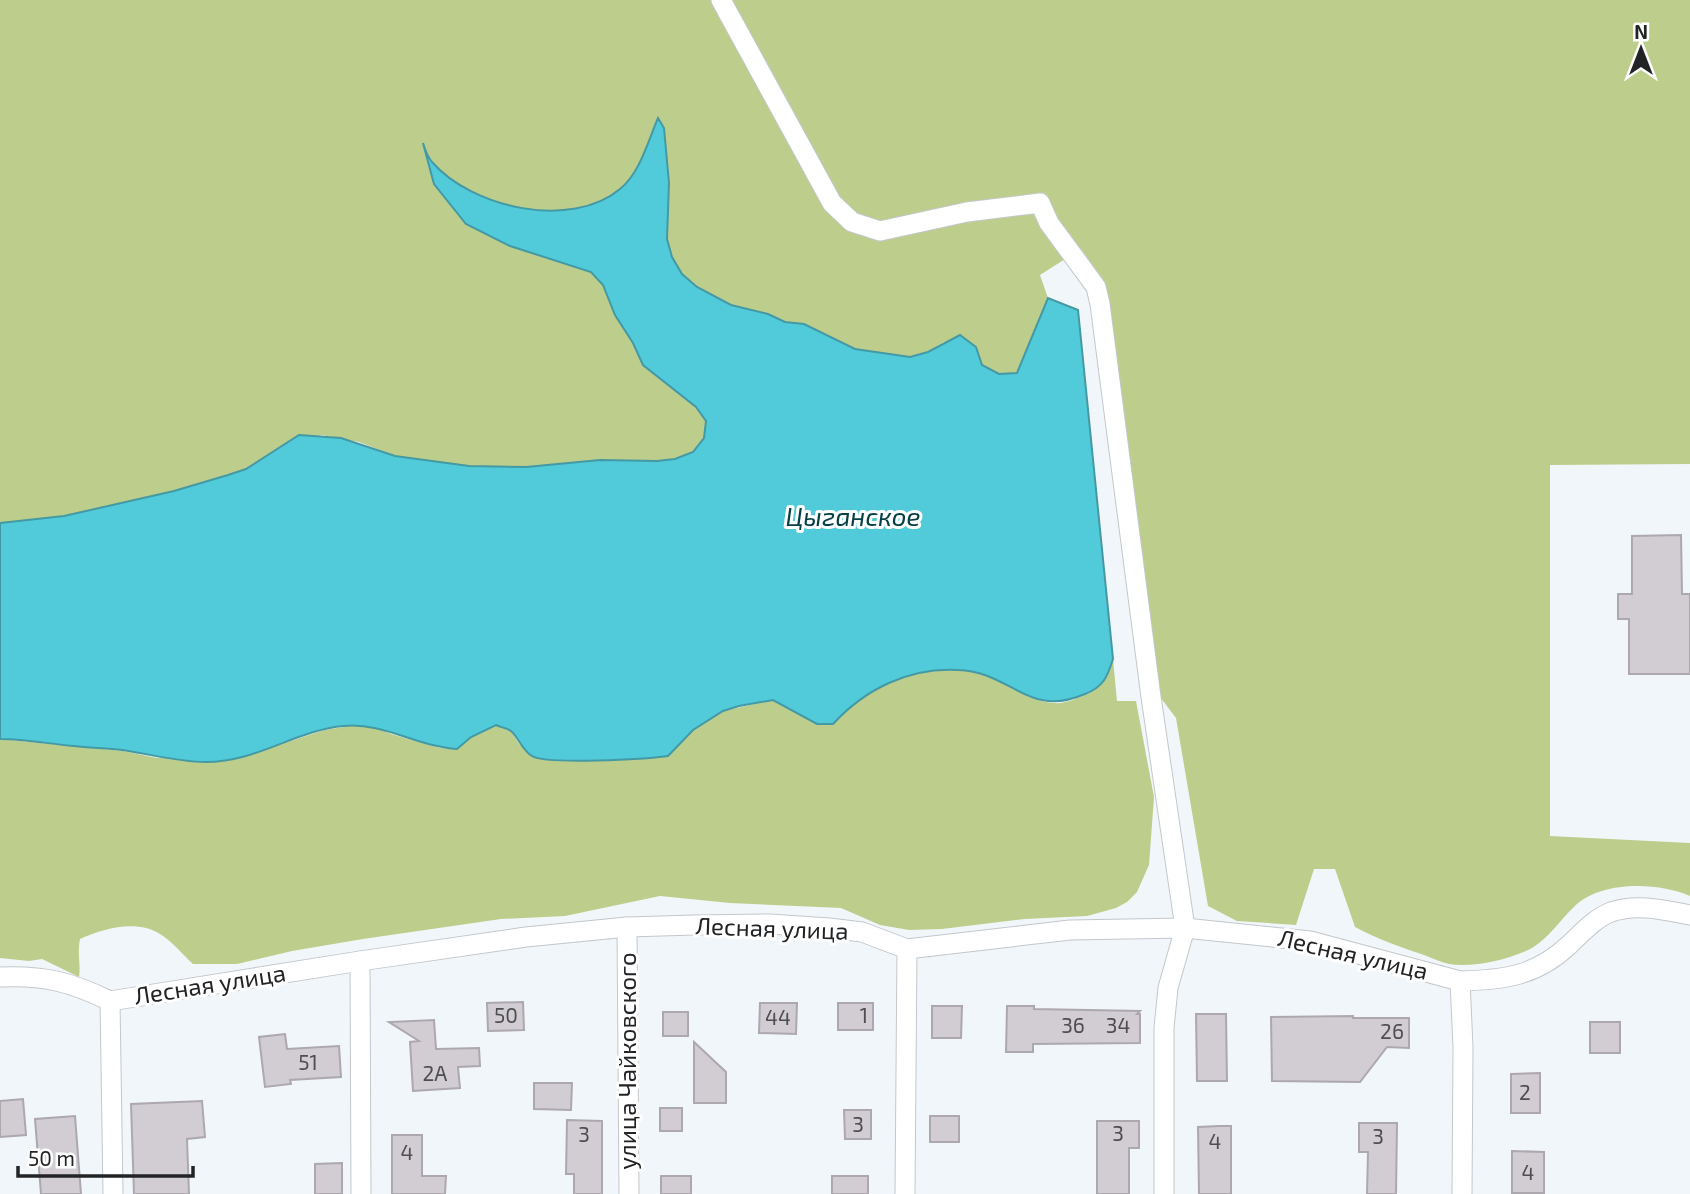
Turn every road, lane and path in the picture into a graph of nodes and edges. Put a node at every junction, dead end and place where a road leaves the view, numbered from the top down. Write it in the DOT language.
graph roads {
  1 [pos="722,0"];
  2 [pos="1690,915"];
  3 [pos="627,927"];
  4 [pos="1185,928"];
  5 [pos="907,949"];
  6 [pos="360,961"];
  7 [pos="0,977"];
  8 [pos="1460,981"];
  9 [pos="110,1001"];
  10 [pos="113,1194"];
  11 [pos="361,1194"];
  12 [pos="629,1194"];
  13 [pos="905,1194"];
  14 [pos="1164,1194"];
  15 [pos="1462,1194"];
  1 -- 4 [label="street"];
  2 -- 8 [label="street, Лесная улица"];
  3 -- 5 [label="street, Лесная улица"];
  3 -- 6 [label="street, Лесная улица"];
  3 -- 12 [label="street, улица Чайковского"];
  4 -- 5 [label="street, Лесная улица"];
  4 -- 8 [label="street, Лесная улица"];
  4 -- 14 [label="street"];
  5 -- 13 [label="street"];
  6 -- 9 [label="street, Лесная улица"];
  6 -- 11 [label="street"];
  7 -- 9 [label="street, Лесная улица"];
  8 -- 15 [label="street"];
  9 -- 10 [label="street"];
}
